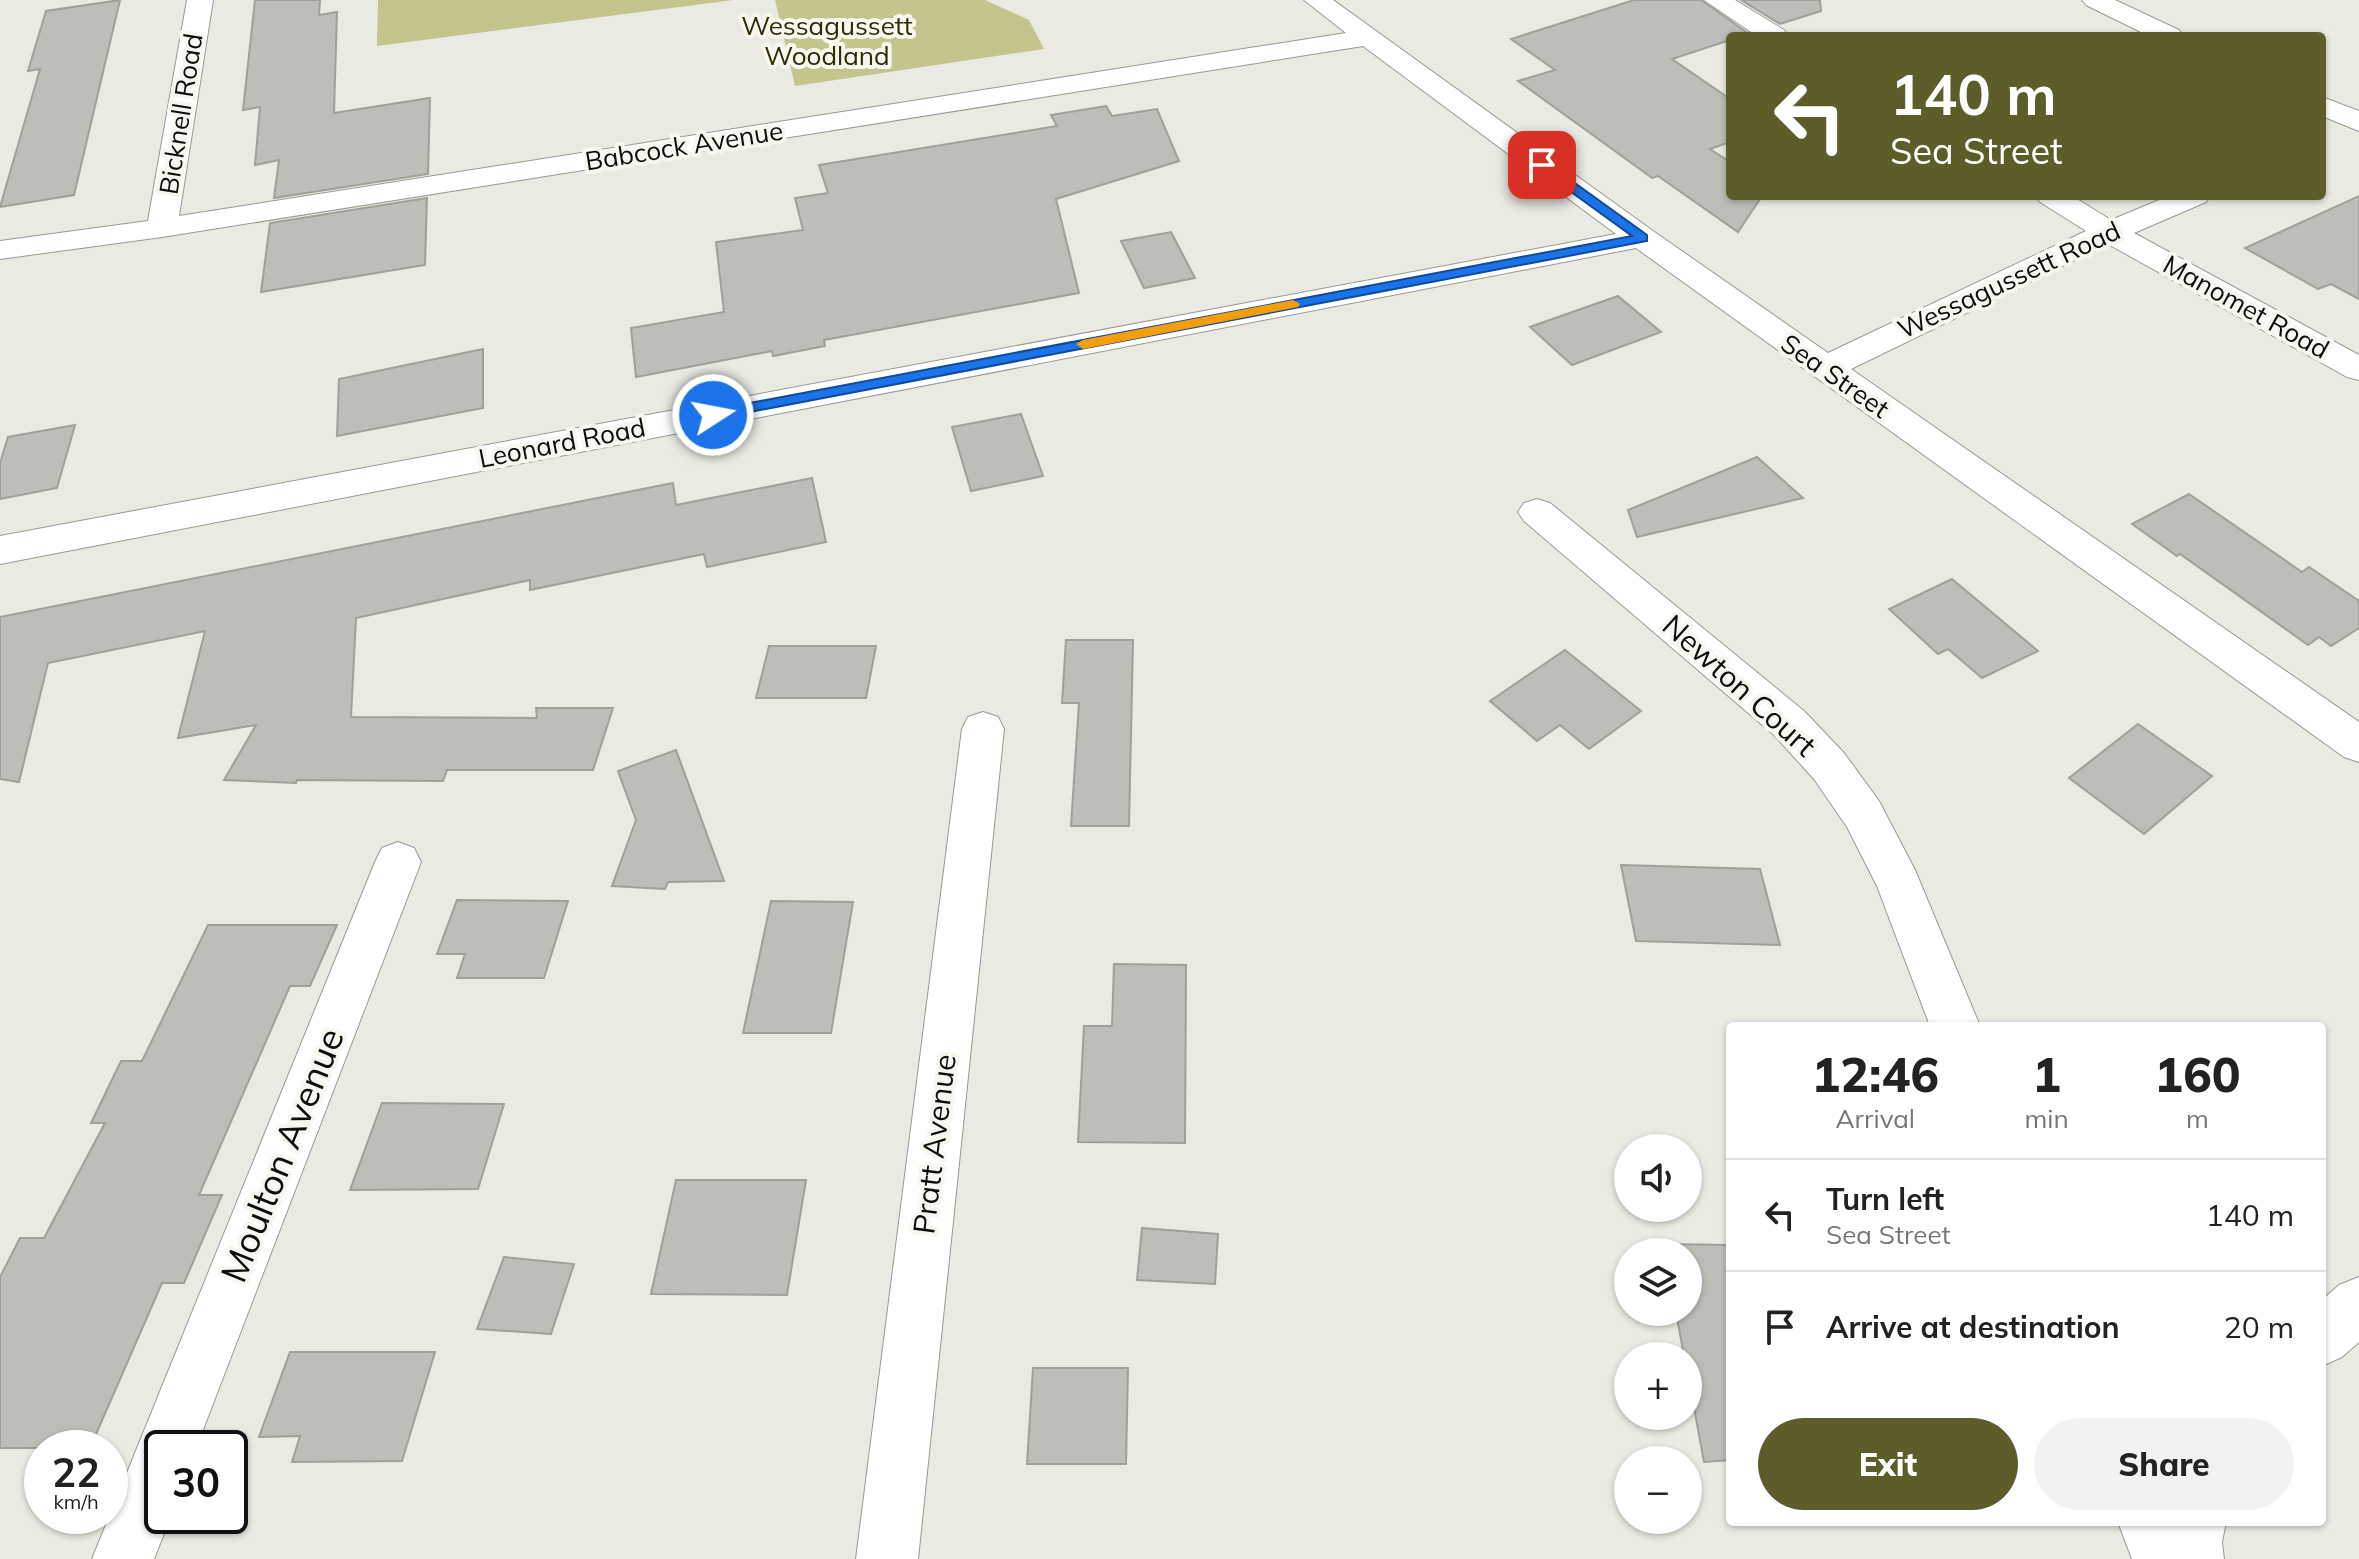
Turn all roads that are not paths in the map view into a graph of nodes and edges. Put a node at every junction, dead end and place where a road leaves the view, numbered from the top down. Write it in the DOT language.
graph roads {
  1 [pos="200,0"];
  2 [pos="1317,0"];
  3 [pos="1717,0"];
  4 [pos="2095,0"];
  5 [pos="1769,32"];
  6 [pos="2162,32"];
  7 [pos="1367,38"];
  8 [pos="2326,107"];
  9 [pos="2359,122"];
  10 [pos="2057,200"];
  11 [pos="2185,200"];
  12 [pos="162,228"];
  13 [pos="2109,232"];
  14 [pos="1642,238"];
  15 [pos="0,250"];
  16 [pos="1825,368"];
  17 [pos="2359,369"];
  18 [pos="1537,512"];
  19 [pos="0,550"];
  20 [pos="983,729"];
  21 [pos="2359,745"];
  22 [pos="398,862"];
  23 [pos="1953,1022"];
  24 [pos="2359,1305"];
  25 [pos="2326,1334"];
  26 [pos="173,1430"];
  27 [pos="144,1505"];
  28 [pos="2151,1526"];
  29 [pos="2194,1526"];
  30 [pos="123,1559"];
  31 [pos="887,1559"];
  32 [pos="2163,1559"];
  33 [pos="2193,1559"];
  1 -- 12 [label="street, Bicknell Road"];
  2 -- 7 [label="street, Sea Street"];
  3 -- 5 [label="street"];
  4 -- 6 [label="street"];
  7 -- 12 [label="street, Babcock Avenue"];
  7 -- 14 [label="street, Sea Street"];
  8 -- 9 [label="street"];
  10 -- 13 [label="street, Manomet Road"];
  11 -- 13 [label="street, Wessagussett Road"];
  12 -- 15 [label="street, Babcock Avenue"];
  13 -- 16 [label="street, Wessagussett Road"];
  13 -- 17 [label="street, Manomet Road"];
  14 -- 16 [label="street, Sea Street"];
  14 -- 19 [label="street, Leonard Road"];
  16 -- 21 [label="street, Sea Street"];
  18 -- 23 [label="street, Newton Court"];
  20 -- 31 [label="street, Pratt Avenue"];
  22 -- 26 [label="street, Moulton Avenue"];
  24 -- 25 [label="street"];
  27 -- 30 [label="street"];
  28 -- 32 [label="street"];
  29 -- 33 [label="street"];
}
